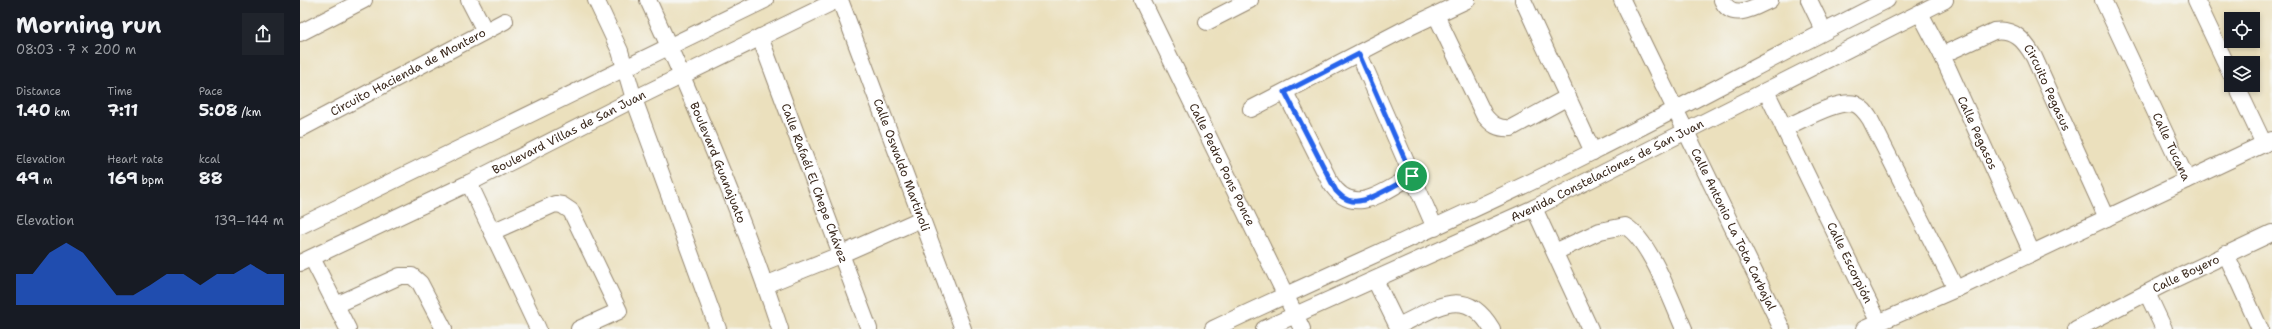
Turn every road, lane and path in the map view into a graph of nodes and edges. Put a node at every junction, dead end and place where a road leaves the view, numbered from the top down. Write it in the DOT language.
graph roads {
  1 [pos="364,0"];
  2 [pos="469,0"];
  3 [pos="596,0"];
  4 [pos="648,0"];
  5 [pos="765,0"];
  6 [pos="839,0"];
  7 [pos="1142,0"];
  8 [pos="1467,0"];
  9 [pos="1523,0"];
  10 [pos="1622,0"];
  11 [pos="1722,0"];
  12 [pos="1770,0"];
  13 [pos="1809,0"];
  14 [pos="1887,0"];
  15 [pos="1945,0"];
  16 [pos="2103,0"];
  17 [pos="2196,0"];
  18 [pos="1243,1"];
  19 [pos="1920,13"];
  20 [pos="1436,16"];
  21 [pos="505,21"];
  22 [pos="1207,22"];
  23 [pos="485,31"];
  24 [pos="1824,31"];
  25 [pos="300,33"];
  26 [pos="760,37"];
  27 [pos="670,48"];
  28 [pos="1359,54"];
  29 [pos="1942,55"];
  30 [pos="2224,59"];
  31 [pos="625,69"];
  32 [pos="683,76"];
  33 [pos="1766,91"];
  34 [pos="1285,92"];
  35 [pos="2240,92"];
  36 [pos="1568,97"];
  37 [pos="634,99"];
  38 [pos="1251,109"];
  39 [pos="1674,109"];
  40 [pos="1784,128"];
  41 [pos="300,129"];
  42 [pos="1685,132"];
  43 [pos="2268,142"];
  44 [pos="1593,152"];
  45 [pos="1412,176"];
  46 [pos="2187,180"];
  47 [pos="469,183"];
  48 [pos="1534,208"];
  49 [pos="2107,218"];
  50 [pos="921,219"];
  51 [pos="300,226"];
  52 [pos="1435,228"];
  53 [pos="492,232"];
  54 [pos="2272,233"];
  55 [pos="1555,252"];
  56 [pos="2032,253"];
  57 [pos="842,254"];
  58 [pos="2226,254"];
  59 [pos="306,260"];
  60 [pos="1375,280"];
  61 [pos="765,284"];
  62 [pos="1956,289"];
  63 [pos="2147,293"];
  64 [pos="1284,295"];
  65 [pos="336,306"];
  66 [pos="1294,314"];
  67 [pos="1879,323"];
  68 [pos="1399,327"];
  69 [pos="348,329"];
  70 [pos="444,329"];
  71 [pos="538,329"];
  72 [pos="579,329"];
  73 [pos="718,329"];
  74 [pos="780,329"];
  75 [pos="869,329"];
  76 [pos="963,329"];
  77 [pos="1213,329"];
  78 [pos="1264,329"];
  79 [pos="1302,329"];
  80 [pos="1492,329"];
  81 [pos="1590,329"];
  82 [pos="1684,329"];
  83 [pos="1782,329"];
  84 [pos="1864,329"];
  85 [pos="2076,329"];
  86 [pos="2164,329"];
  87 [pos="2260,329"];
  1 -- 25 [label="street"];
  2 -- 23 [label="street, Circuito Hacienda de Montero"];
  3 -- 31 [label="street"];
  4 -- 27 [label="street, Boulevard Guanajuato"];
  5 -- 27 [label="street"];
  6 -- 26 [label="street, Boulevard Villas de San Juan"];
  6 -- 50 [label="street, Calle Oswaldo Martinoli"];
  7 -- 64 [label="street, Calle Pedro Pons Ponce"];
  8 -- 20 [label="street"];
  9 -- 36 [label="street"];
  10 -- 39 [label="street, Calle Antonio La Tota Carbajal"];
  11 -- 12 [label="street"];
  13 -- 24 [label="street"];
  14 -- 24 [label="street, Avenida Constelaciones de San Juan"];
  15 -- 19 [label="street, Avenida Constelaciones de San Juan"];
  16 -- 46 [label="street, Calle Tucana"];
  17 -- 30 [label="street"];
  18 -- 22 [label="street"];
  19 -- 29 [label="street, Calle Pegasos"];
  19 -- 33 [label="street, Avenida Constelaciones de San Juan"];
  20 -- 28 [label="street"];
  20 -- 36 [label="street"];
  21 -- 23 [label="street"];
  23 -- 41 [label="street, Circuito Hacienda de Montero"];
  24 -- 39 [label="street, Avenida Constelaciones de San Juan"];
  26 -- 32 [label="street, Boulevard Villas de San Juan"];
  26 -- 57 [label="street, Calle Rafaél El Chepe Chávez"];
  27 -- 31 [label="street"];
  27 -- 32 [label="street, Boulevard Guanajuato"];
  28 -- 34 [label="street"];
  28 -- 45 [label="street"];
  29 -- 49 [label="street, Circuito Pegasus"];
  29 -- 56 [label="street, Calle Pegasos"];
  31 -- 37 [label="street"];
  31 -- 51 [label="street"];
  32 -- 37 [label="street, Boulevard Villas de San Juan"];
  32 -- 61 [label="street, Boulevard Guanajuato"];
  33 -- 40 [label="street, Calle Escorpión"];
  33 -- 42 [label="street, Avenida Constelaciones de San Juan"];
  34 -- 38 [label="street"];
  34 -- 45 [label="street"];
  35 -- 43 [label="street, Calle Tucana"];
  36 -- 44 [label="street"];
  37 -- 47 [label="street, Boulevard Villas de San Juan"];
  37 -- 73 [label="street"];
  39 -- 42 [label="street, Calle Antonio La Tota Carbajal"];
  39 -- 44 [label="street, Avenida Constelaciones de San Juan"];
  40 -- 62 [label="street"];
  40 -- 67 [label="street, Calle Escorpión"];
  42 -- 48 [label="street, Avenida Constelaciones de San Juan"];
  42 -- 83 [label="street, Calle Antonio La Tota Carbajal"];
  43 -- 46 [label="street, Calle Tucana"];
  44 -- 52 [label="street, Avenida Constelaciones de San Juan"];
  45 -- 52 [label="street"];
  46 -- 49 [label="street"];
  47 -- 53 [label="street"];
  47 -- 59 [label="street, Boulevard Villas de San Juan"];
  48 -- 55 [label="street"];
  48 -- 60 [label="street, Avenida Constelaciones de San Juan"];
  49 -- 56 [label="street"];
  50 -- 57 [label="street"];
  50 -- 76 [label="street, Calle Oswaldo Martinoli"];
  52 -- 64 [label="street, Avenida Constelaciones de San Juan"];
  53 -- 71 [label="street"];
  53 -- 72 [label="street"];
  54 -- 58 [label="street, Calle Boyero"];
  55 -- 81 [label="street"];
  55 -- 82 [label="street"];
  56 -- 62 [label="street"];
  57 -- 61 [label="street"];
  57 -- 75 [label="street, Calle Rafaél El Chepe Chávez"];
  58 -- 63 [label="street, Calle Boyero"];
  58 -- 87 [label="street"];
  59 -- 65 [label="street"];
  60 -- 66 [label="street, Avenida Constelaciones de San Juan"];
  60 -- 68 [label="street"];
  61 -- 74 [label="street, Boulevard Guanajuato"];
  62 -- 67 [label="street"];
  63 -- 85 [label="street, Calle Boyero"];
  63 -- 86 [label="street, Calle Boyero"];
  64 -- 66 [label="street, Calle Pedro Pons Ponce"];
  64 -- 77 [label="street, Avenida Constelaciones de San Juan"];
  65 -- 69 [label="street"];
  65 -- 70 [label="street"];
  66 -- 78 [label="street, Avenida Constelaciones de San Juan"];
  66 -- 79 [label="street, Calle Pedro Pons Ponce"];
  67 -- 84 [label="street"];
  68 -- 80 [label="street"];
}
